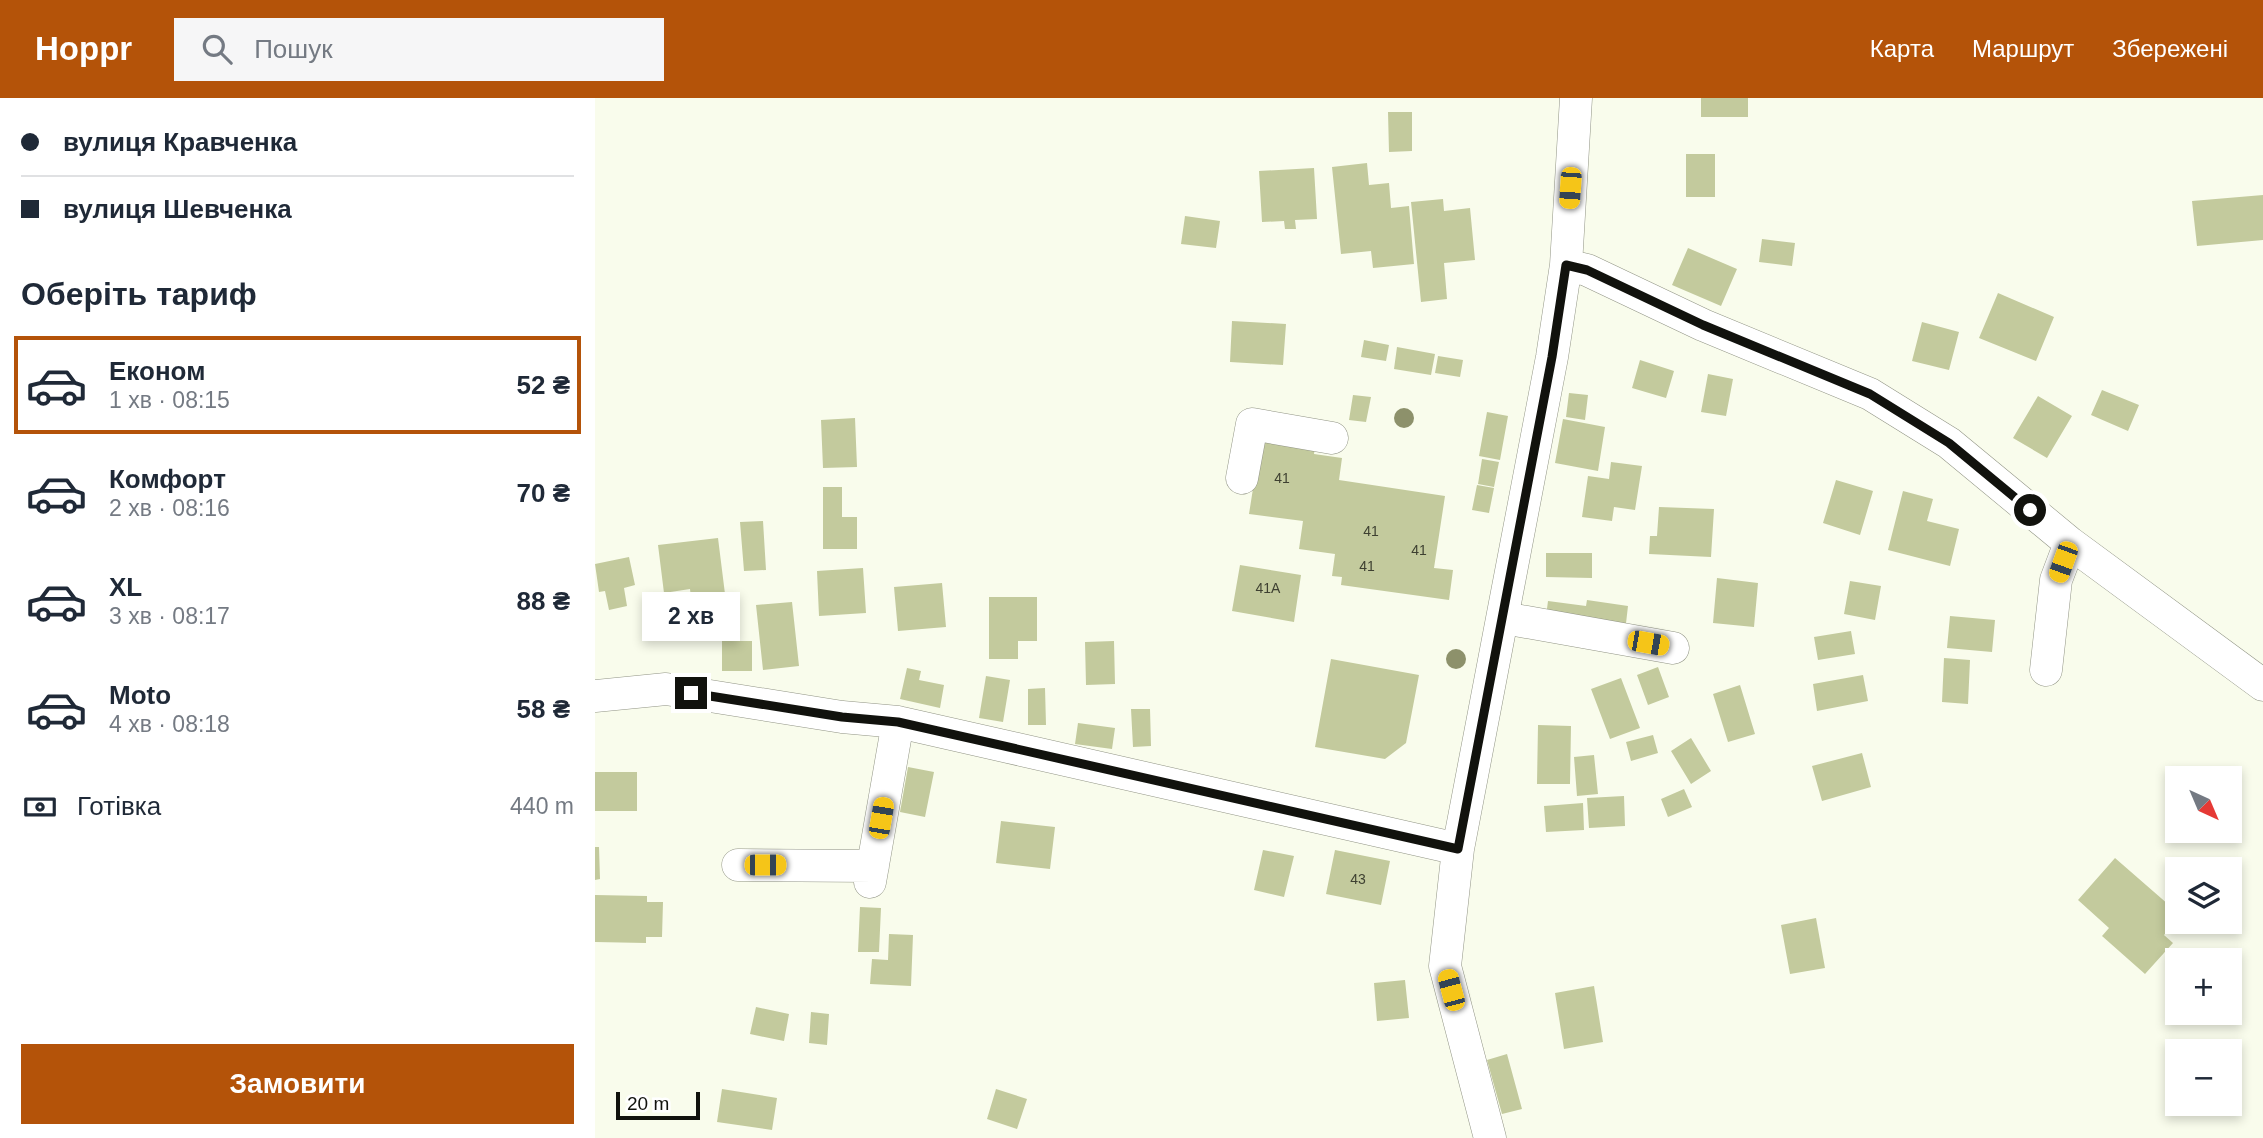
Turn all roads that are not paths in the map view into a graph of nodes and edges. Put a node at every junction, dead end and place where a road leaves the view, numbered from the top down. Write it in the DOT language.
graph roads {
  1 [pos="1576,98"];
  2 [pos="1566,265"];
  3 [pos="1332,438"];
  4 [pos="1242,478"];
  5 [pos="2070,543"];
  6 [pos="1504,618"];
  7 [pos="1673,648"];
  8 [pos="2046,670"];
  9 [pos="2263,685"];
  10 [pos="595,696"];
  11 [pos="898,722"];
  12 [pos="1458,849"];
  13 [pos="738,865"];
  14 [pos="1490,1138"];
  1 -- 2 [label="street"];
  2 -- 5 [label="street"];
  2 -- 6 [label="street"];
  3 -- 4 [label="street"];
  5 -- 8 [label="street"];
  5 -- 9 [label="street"];
  6 -- 7 [label="street"];
  6 -- 12 [label="street"];
  10 -- 11 [label="street"];
  11 -- 12 [label="street"];
  11 -- 13 [label="street"];
  12 -- 14 [label="street"];
}
